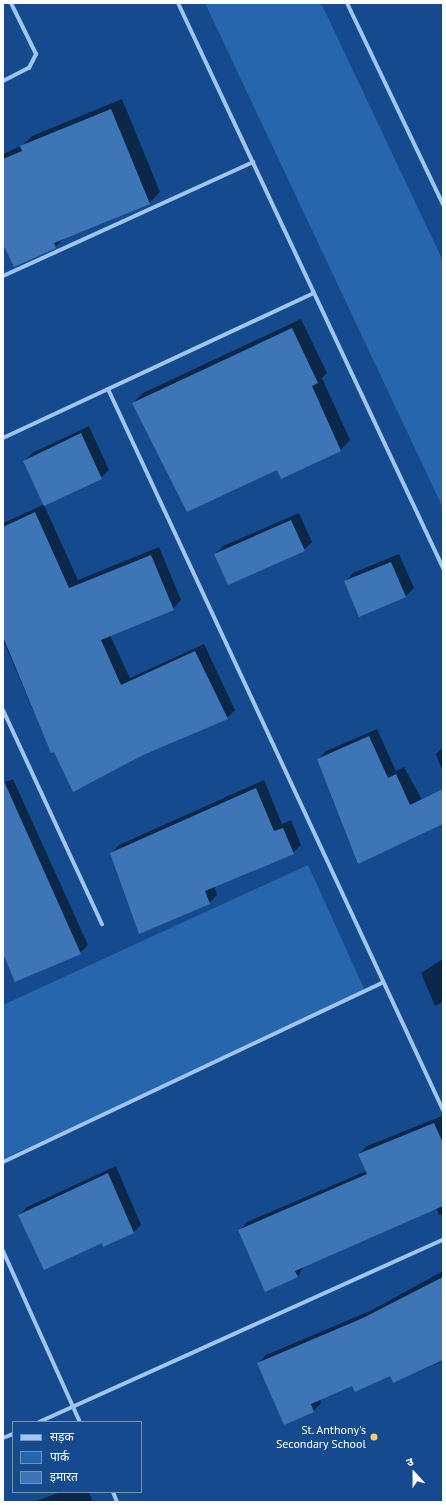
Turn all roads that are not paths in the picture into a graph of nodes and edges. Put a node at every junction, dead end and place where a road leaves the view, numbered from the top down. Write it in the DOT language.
graph roads {
  1 [pos="11,3"];
  2 [pos="178,3"];
  3 [pos="347,3"];
  4 [pos="3,81"];
  5 [pos="253,162"];
  6 [pos="443,204"];
  7 [pos="3,276"];
  8 [pos="314,293"];
  9 [pos="108,389"];
  10 [pos="3,438"];
  11 [pos="443,568"];
  12 [pos="3,710"];
  13 [pos="102,924"];
  14 [pos="382,983"];
  15 [pos="443,1110"];
  16 [pos="3,1162"];
  17 [pos="443,1240"];
  18 [pos="3,1251"];
  19 [pos="73,1407"];
  20 [pos="41,1421"];
  21 [pos="80,1421"];
  22 [pos="114,1493"];
  23 [pos="118,1502"];
  1 -- 4 [label="street"];
  2 -- 5 [label="street"];
  3 -- 6 [label="street"];
  5 -- 7 [label="street"];
  5 -- 8 [label="street"];
  8 -- 9 [label="street"];
  8 -- 11 [label="street"];
  9 -- 10 [label="street"];
  9 -- 14 [label="street"];
  12 -- 13 [label="street"];
  14 -- 15 [label="street"];
  14 -- 16 [label="street"];
  17 -- 19 [label="street"];
  18 -- 19 [label="street"];
  19 -- 20 [label="street"];
  19 -- 21 [label="street"];
  22 -- 23 [label="street"];
}
